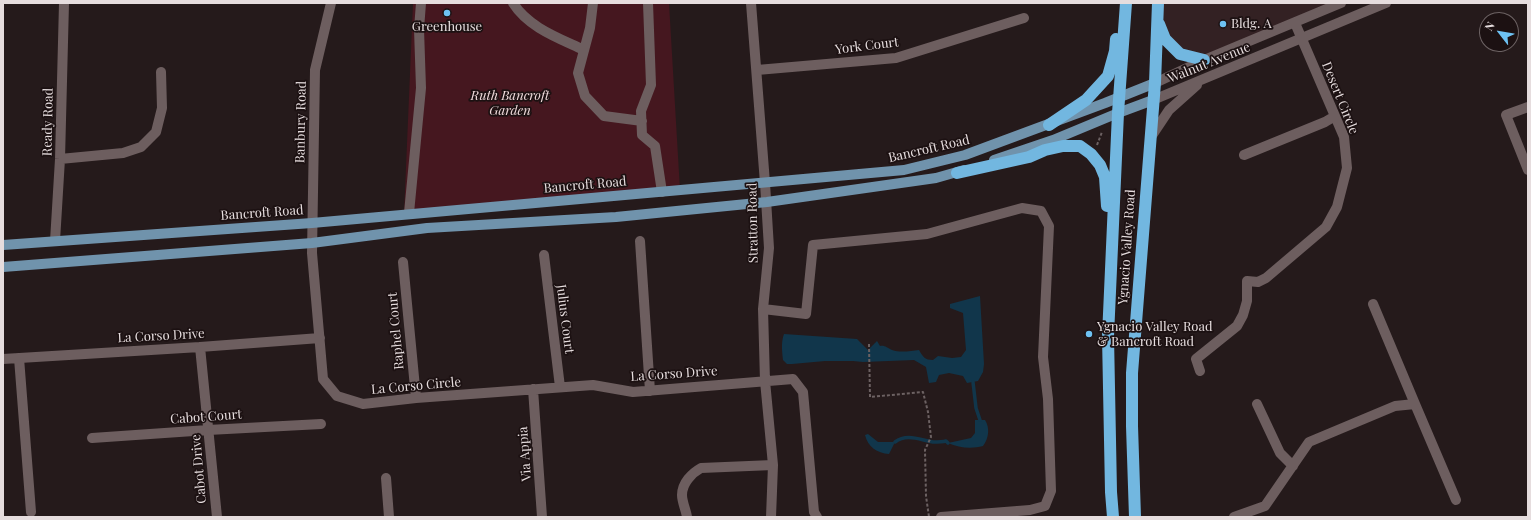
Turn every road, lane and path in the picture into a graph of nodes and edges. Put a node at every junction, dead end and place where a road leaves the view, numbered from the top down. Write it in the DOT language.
graph roads {
  1 [pos="64,3"];
  2 [pos="330,3"];
  3 [pos="421,3"];
  4 [pos="513,3"];
  5 [pos="593,3"];
  6 [pos="648,3"];
  7 [pos="750,3"];
  8 [pos="1123,3"];
  9 [pos="1126,3"];
  10 [pos="1158,3"];
  11 [pos="1341,3"];
  12 [pos="1386,3"];
  13 [pos="1329,5"];
  14 [pos="1024,18"];
  15 [pos="1157,19"];
  16 [pos="1295,23"];
  17 [pos="1302,39"];
  18 [pos="584,50"];
  19 [pos="1204,60"];
  20 [pos="756,70"];
  21 [pos="161,72"];
  22 [pos="1203,79"];
  23 [pos="1154,82"];
  24 [pos="1119,98"];
  25 [pos="1153,100"];
  26 [pos="1528,107"];
  27 [pos="1118,113"];
  28 [pos="1335,116"];
  29 [pos="642,121"];
  30 [pos="1049,125"];
  31 [pos="1102,132"];
  32 [pos="1150,139"];
  33 [pos="1096,148"];
  34 [pos="1244,155"];
  35 [pos="60,159"];
  36 [pos="1528,170"];
  37 [pos="957,173"];
  38 [pos="766,183"];
  39 [pos="662,192"];
  40 [pos="767,202"];
  41 [pos="409,213"];
  42 [pos="312,223"];
  43 [pos="55,241"];
  44 [pos="640,241"];
  45 [pos="312,243"];
  46 [pos="3,245"];
  47 [pos="544,255"];
  48 [pos="1111,260"];
  49 [pos="403,262"];
  50 [pos="3,267"];
  51 [pos="1373,304"];
  52 [pos="763,309"];
  53 [pos="320,338"];
  54 [pos="869,344"];
  55 [pos="200,347"];
  56 [pos="19,358"];
  57 [pos="3,359"];
  58 [pos="1200,371"];
  59 [pos="765,380"];
  60 [pos="560,387"];
  61 [pos="532,389"];
  62 [pos="650,391"];
  63 [pos="416,398"];
  64 [pos="1257,404"];
  65 [pos="1414,404"];
  66 [pos="321,424"];
  67 [pos="208,430"];
  68 [pos="92,438"];
  69 [pos="773,466"];
  70 [pos="1292,466"];
  71 [pos="386,478"];
  72 [pos="1456,500"];
  73 [pos="31,512"];
  74 [pos="217,517"];
  75 [pos="389,517"];
  76 [pos="542,517"];
  77 [pos="688,517"];
  78 [pos="771,517"];
  79 [pos="817,517"];
  80 [pos="929,517"];
  81 [pos="941,517"];
  82 [pos="1113,517"];
  83 [pos="1135,517"];
  84 [pos="1234,517"];
  1 -- 35 [label="street, Ready Road"];
  2 -- 42 [label="street, Banbury Road"];
  3 -- 41 [label="street"];
  4 -- 18 [label="street"];
  5 -- 18 [label="street"];
  6 -- 29 [label="street"];
  7 -- 20 [label="street, Stratton Road"];
  8 -- 30 [label="highway"];
  9 -- 24 [label="highway, Ygnacio Valley Road"];
  10 -- 15 [label="highway, Ygnacio Valley Road"];
  11 -- 13 [label="street, Walnut Avenue"];
  12 -- 17 [label="street, Walnut Avenue"];
  13 -- 16 [label="street, Walnut Avenue"];
  14 -- 20 [label="street, York Court"];
  15 -- 19 [label="highway"];
  15 -- 23 [label="highway, Ygnacio Valley Road"];
  16 -- 17 [label="street, Desert Circle"];
  16 -- 19 [label="street, Walnut Avenue"];
  17 -- 22 [label="street, Walnut Avenue"];
  17 -- 28 [label="street, Desert Circle"];
  18 -- 29 [label="street"];
  19 -- 23 [label="street, Walnut Avenue"];
  20 -- 38 [label="street, Stratton Road"];
  21 -- 35 [label="street"];
  22 -- 25 [label="street, Walnut Avenue"];
  22 -- 32 [label="street"];
  23 -- 24 [label="main road, Bancroft Road"];
  23 -- 25 [label="highway, Ygnacio Valley Road"];
  24 -- 27 [label="highway, Ygnacio Valley Road"];
  24 -- 30 [label="main road, Bancroft Road"];
  25 -- 27 [label="main road, Bancroft Road"];
  25 -- 32 [label="highway, Ygnacio Valley Road"];
  26 -- 36 [label="street"];
  27 -- 37 [label="main road, Bancroft Road"];
  27 -- 48 [label="highway, Ygnacio Valley Road"];
  28 -- 34 [label="street"];
  28 -- 58 [label="street, Desert Circle"];
  29 -- 39 [label="street"];
  30 -- 38 [label="main road, Bancroft Road"];
  31 -- 33 [label="path"];
  32 -- 83 [label="highway, Ygnacio Valley Road"];
  35 -- 43 [label="street, Ready Road"];
  37 -- 40 [label="main road, Bancroft Road"];
  37 -- 48 [label="highway"];
  38 -- 39 [label="main road, Bancroft Road"];
  38 -- 40 [label="street, Stratton Road"];
  39 -- 41 [label="main road, Bancroft Road"];
  40 -- 45 [label="main road, Bancroft Road"];
  40 -- 52 [label="street, Stratton Road"];
  41 -- 42 [label="main road, Bancroft Road"];
  42 -- 43 [label="main road, Bancroft Road"];
  42 -- 45 [label="street, Banbury Road"];
  43 -- 46 [label="main road, Bancroft Road"];
  44 -- 62 [label="street"];
  45 -- 50 [label="main road, Bancroft Road"];
  45 -- 53 [label="street, La Corso Circle"];
  47 -- 60 [label="street, Julius Court"];
  48 -- 82 [label="highway, Ygnacio Valley Road"];
  49 -- 63 [label="street, Raphel Court"];
  51 -- 65 [label="street"];
  52 -- 59 [label="street, Stratton Road"];
  52 -- 81 [label="street"];
  53 -- 55 [label="street, La Corso Drive"];
  53 -- 63 [label="street, La Corso Circle"];
  54 -- 80 [label="path"];
  55 -- 56 [label="street, La Corso Drive"];
  55 -- 67 [label="street, Cabot Drive"];
  56 -- 57 [label="street, La Corso Drive"];
  56 -- 73 [label="street"];
  59 -- 62 [label="street, La Corso Drive"];
  59 -- 69 [label="street, Stratton Road"];
  59 -- 79 [label="street, La Corso Drive"];
  60 -- 61 [label="street, La Corso Circle"];
  60 -- 62 [label="street, La Corso Drive"];
  61 -- 63 [label="street, La Corso Circle"];
  61 -- 76 [label="street, Via Appia"];
  64 -- 70 [label="street"];
  65 -- 70 [label="street"];
  65 -- 72 [label="street"];
  66 -- 67 [label="street, Cabot Court"];
  67 -- 68 [label="street, Cabot Court"];
  67 -- 74 [label="street, Cabot Drive"];
  69 -- 77 [label="street"];
  69 -- 78 [label="street, Stratton Road"];
  70 -- 84 [label="street"];
  71 -- 75 [label="street"];
}
